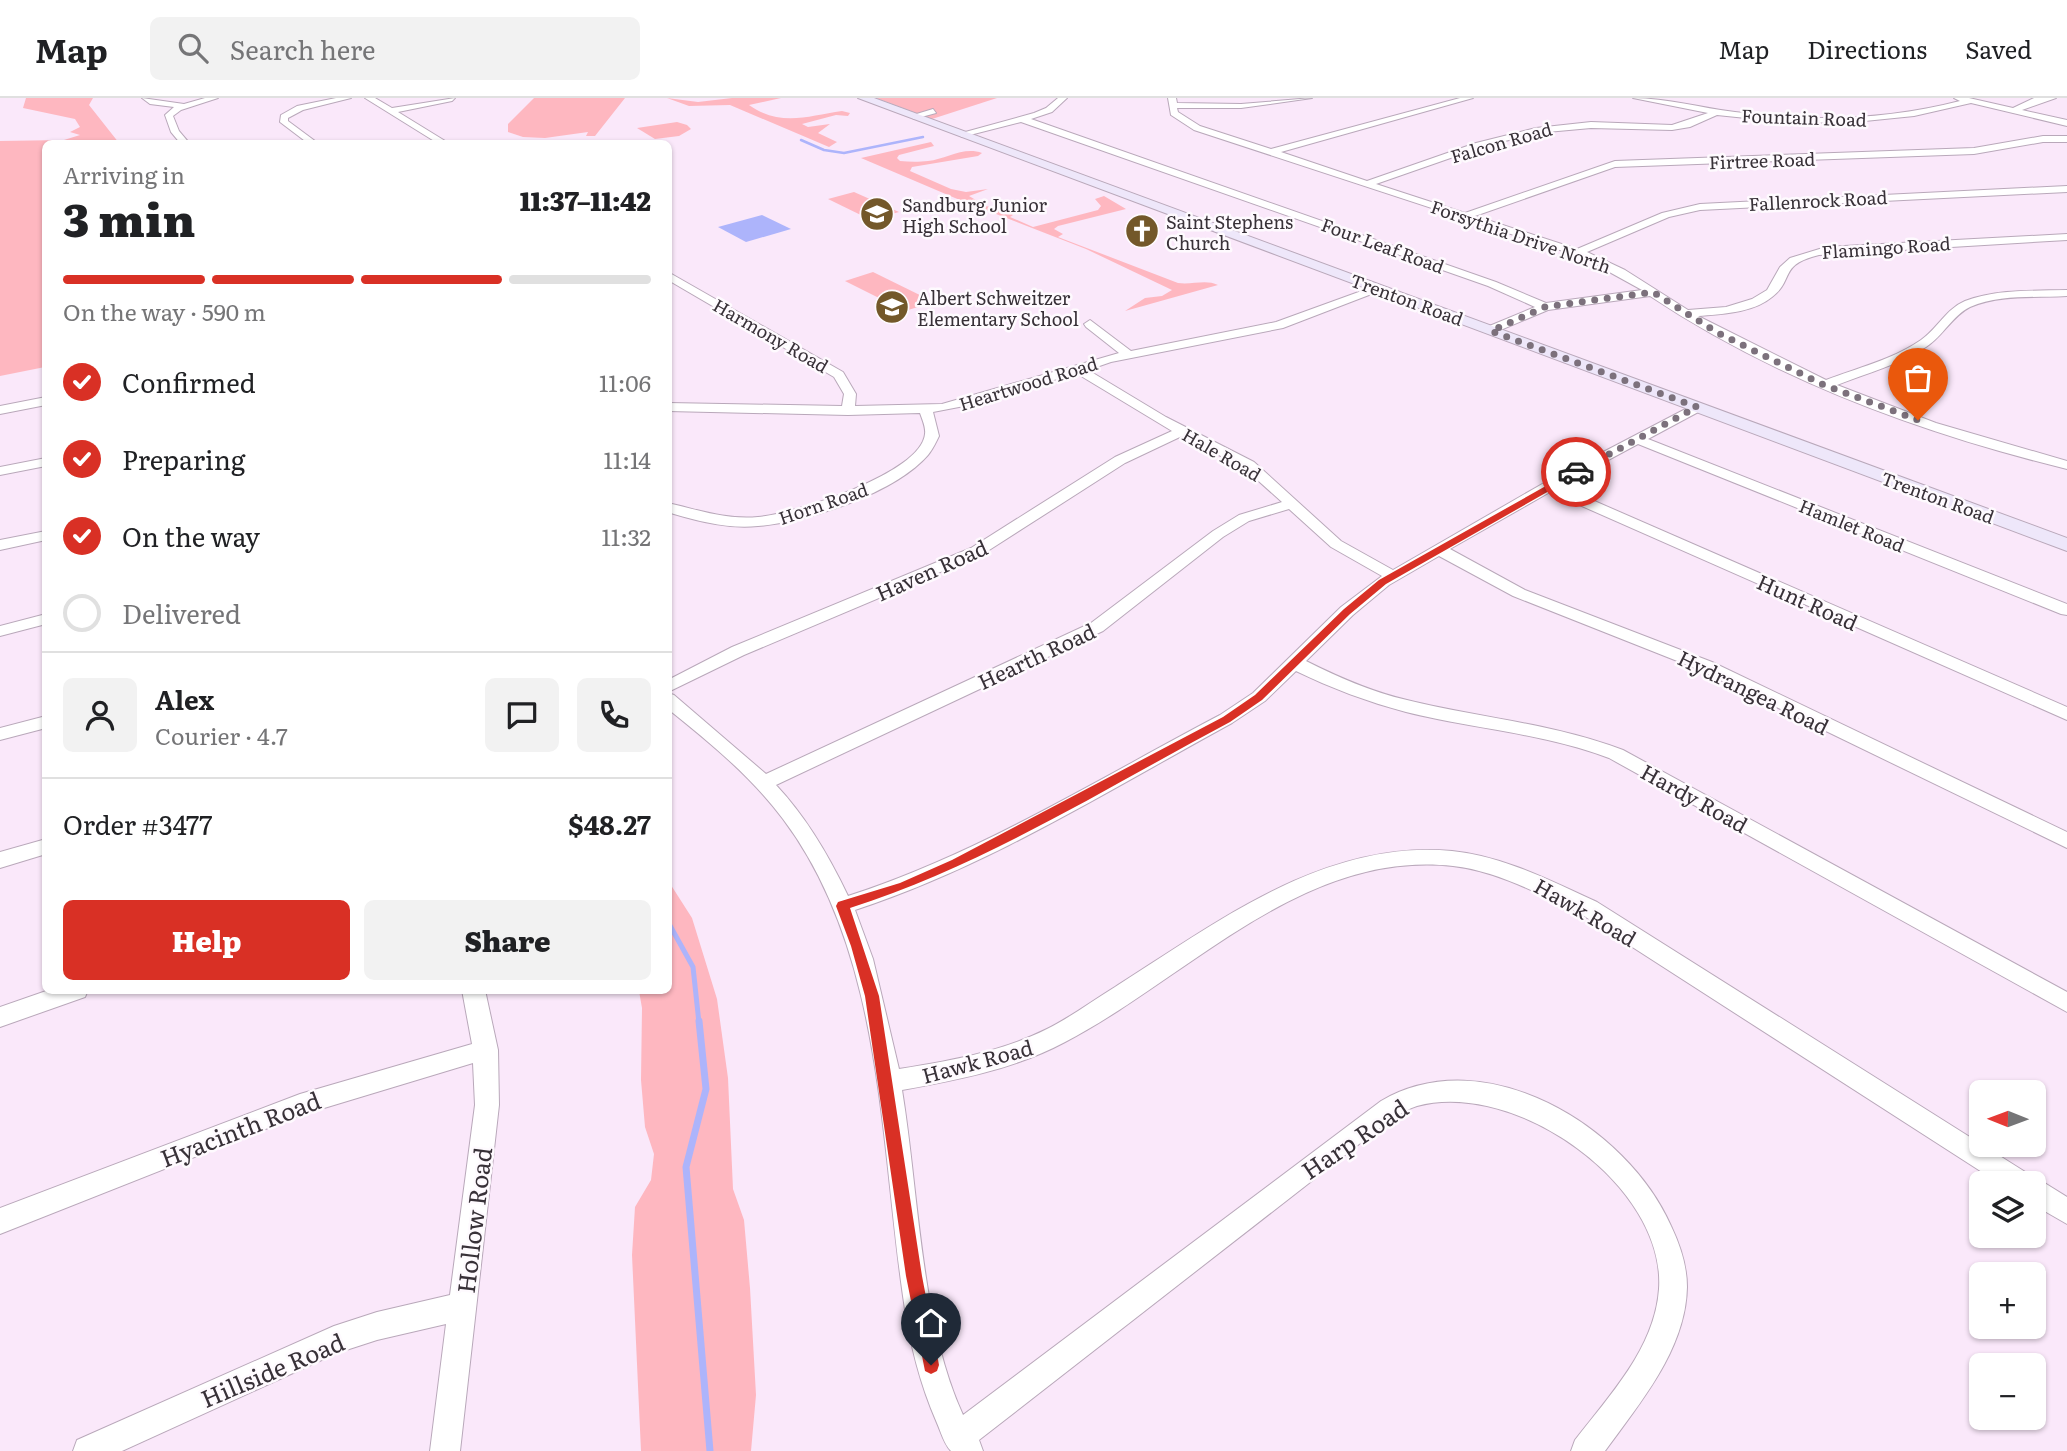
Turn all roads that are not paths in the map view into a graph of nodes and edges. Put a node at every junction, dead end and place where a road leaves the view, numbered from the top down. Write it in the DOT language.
graph roads {
  1 [pos="146,98"];
  2 [pos="214,98"];
  3 [pos="347,98"];
  4 [pos="369,98"];
  5 [pos="864,98"];
  6 [pos="1063,98"];
  7 [pos="1308,98"];
  8 [pos="1469,98"];
  9 [pos="1637,98"];
  10 [pos="1957,98"];
  11 [pos="2052,98"];
  12 [pos="452,99"];
  13 [pos="1970,101"];
  14 [pos="1172,102"];
  15 [pos="184,106"];
  16 [pos="391,111"];
  17 [pos="933,111"];
  18 [pos="2014,111"];
  19 [pos="1716,112"];
  20 [pos="914,116"];
  21 [pos="1022,119"];
  22 [pos="2067,123"];
  23 [pos="962,134"];
  24 [pos="2067,139"];
  25 [pos="182,140"];
  26 [pos="309,140"];
  27 [pos="439,140"];
  28 [pos="1272,152"];
  29 [pos="1370,183"];
  30 [pos="2067,190"];
  31 [pos="1465,216"];
  32 [pos="2067,237"];
  33 [pos="1578,252"];
  34 [pos="672,277"];
  35 [pos="1378,288"];
  36 [pos="1653,292"];
  37 [pos="2065,294"];
  38 [pos="1545,307"];
  39 [pos="1685,314"];
  40 [pos="1090,324"];
  41 [pos="1491,331"];
  42 [pos="1127,354"];
  43 [pos="1076,368"];
  44 [pos="1824,385"];
  45 [pos="42,402"];
  46 [pos="672,407"];
  47 [pos="1697,407"];
  48 [pos="0,410"];
  49 [pos="926,410"];
  50 [pos="848,411"];
  51 [pos="1183,431"];
  52 [pos="1637,439"];
  53 [pos="42,463"];
  54 [pos="2067,465"];
  55 [pos="0,471"];
  56 [pos="1549,486"];
  57 [pos="1292,504"];
  58 [pos="672,508"];
  59 [pos="42,536"];
  60 [pos="0,545"];
  61 [pos="2067,545"];
  62 [pos="1438,549"];
  63 [pos="1393,576"];
  64 [pos="2067,610"];
  65 [pos="42,620"];
  66 [pos="0,631"];
  67 [pos="1295,663"];
  68 [pos="672,685"];
  69 [pos="672,702"];
  70 [pos="2067,714"];
  71 [pos="42,723"];
  72 [pos="0,734"];
  73 [pos="764,783"];
  74 [pos="2067,841"];
  75 [pos="42,847"];
  76 [pos="0,860"];
  77 [pos="843,906"];
  78 [pos="66,994"];
  79 [pos="474,994"];
  80 [pos="2067,1003"];
  81 [pos="0,1017"];
  82 [pos="486,1051"];
  83 [pos="887,1082"];
  84 [pos="2002,1171"];
  85 [pos="2046,1199"];
  86 [pos="2067,1212"];
  87 [pos="0,1221"];
  88 [pos="464,1306"];
  89 [pos="963,1444"];
  90 [pos="88,1451"];
  91 [pos="445,1451"];
  92 [pos="1586,1451"];
  1 -- 15 [label="street"];
  2 -- 15 [label="street"];
  3 -- 26 [label="street"];
  4 -- 16 [label="street"];
  5 -- 20 [label="main road, Trenton Road"];
  6 -- 21 [label="street"];
  7 -- 14 [label="street"];
  8 -- 28 [label="street"];
  9 -- 19 [label="street, Fountain Road"];
  10 -- 13 [label="street"];
  11 -- 18 [label="street"];
  12 -- 16 [label="street"];
  13 -- 18 [label="street"];
  13 -- 19 [label="street, Fountain Road"];
  14 -- 28 [label="street, Forsythia Drive North"];
  15 -- 25 [label="street"];
  16 -- 27 [label="street"];
  17 -- 20 [label="street"];
  18 -- 22 [label="street"];
  19 -- 29 [label="street, Falcon Road"];
  20 -- 23 [label="main road, Trenton Road"];
  21 -- 23 [label="street"];
  21 -- 38 [label="street, Four Leaf Road"];
  23 -- 35 [label="main road, Trenton Road"];
  24 -- 31 [label="street, Firtree Road"];
  28 -- 29 [label="street, Forsythia Drive North"];
  29 -- 31 [label="street, Forsythia Drive North"];
  30 -- 33 [label="street, Fallenrock Road"];
  31 -- 33 [label="street, Forsythia Drive North"];
  32 -- 39 [label="street, Flamingo Road"];
  33 -- 36 [label="street, Forsythia Drive North"];
  34 -- 50 [label="street, Harmony Road"];
  35 -- 41 [label="main road, Trenton Road"];
  35 -- 42 [label="street, Heartwood Road"];
  36 -- 38 [label="street"];
  36 -- 39 [label="street, Forsythia Drive North"];
  37 -- 44 [label="street"];
  38 -- 41 [label="street"];
  39 -- 44 [label="street, Forsythia Drive North"];
  40 -- 42 [label="street"];
  41 -- 47 [label="main road, Trenton Road"];
  42 -- 43 [label="street, Heartwood Road"];
  43 -- 49 [label="street, Heartwood Road"];
  43 -- 51 [label="street, Hale Road"];
  44 -- 54 [label="street, Forsythia Drive North"];
  45 -- 48 [label="street"];
  46 -- 50 [label="street, Heartwood Road"];
  47 -- 52 [label="street"];
  47 -- 61 [label="main road, Trenton Road"];
  49 -- 50 [label="street, Heartwood Road"];
  49 -- 58 [label="street, Horn Road"];
  51 -- 57 [label="street, Hale Road"];
  51 -- 68 [label="street, Haven Road"];
  52 -- 56 [label="street"];
  52 -- 64 [label="street, Hamlet Road"];
  53 -- 55 [label="street"];
  56 -- 62 [label="street"];
  56 -- 70 [label="street, Hunt Road"];
  57 -- 63 [label="street, Hale Road"];
  57 -- 73 [label="street, Hearth Road"];
  59 -- 60 [label="street"];
  62 -- 63 [label="street"];
  62 -- 74 [label="street, Hydrangea Road"];
  63 -- 67 [label="street"];
  65 -- 66 [label="street"];
  67 -- 77 [label="street"];
  67 -- 80 [label="street, Hardy Road"];
  69 -- 73 [label="street"];
  71 -- 72 [label="street"];
  73 -- 77 [label="street"];
  75 -- 76 [label="street"];
  77 -- 83 [label="street"];
  78 -- 81 [label="street"];
  79 -- 82 [label="street, Hollow Road"];
  82 -- 87 [label="street, Hyacinth Road"];
  82 -- 88 [label="street, Hollow Road"];
  83 -- 84 [label="street, Hawk Road"];
  83 -- 89 [label="street"];
  85 -- 86 [label="street"];
  88 -- 90 [label="street, Hillside Road"];
  88 -- 91 [label="street, Hollow Road"];
  89 -- 92 [label="street, Harp Road"];
}
